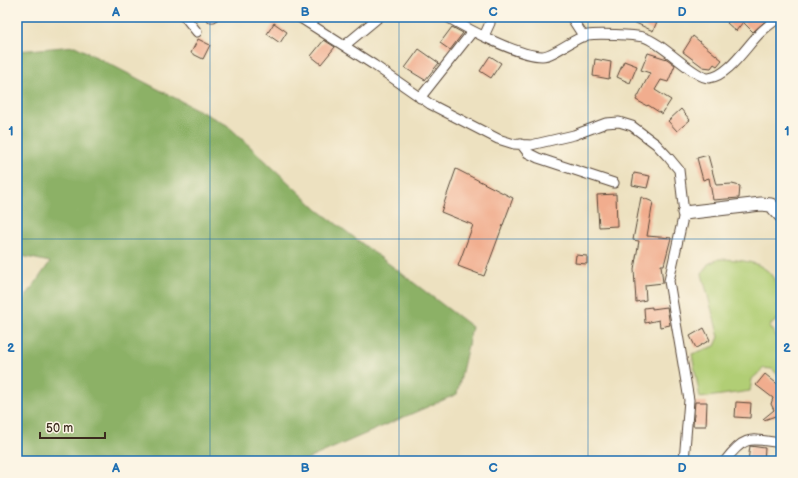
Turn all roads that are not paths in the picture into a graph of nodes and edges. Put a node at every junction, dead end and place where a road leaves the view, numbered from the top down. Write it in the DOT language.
graph roads {
  1 [pos="185,17"];
  2 [pos="299,17"];
  3 [pos="379,17"];
  4 [pos="447,17"];
  5 [pos="490,17"];
  6 [pos="571,17"];
  7 [pos="780,17"];
  8 [pos="473,31"];
  9 [pos="197,32"];
  10 [pos="484,36"];
  11 [pos="584,37"];
  12 [pos="344,46"];
  13 [pos="420,98"];
  14 [pos="521,144"];
  15 [pos="614,183"];
  16 [pos="684,213"];
  17 [pos="781,216"];
  18 [pos="781,443"];
  19 [pos="684,461"];
  20 [pos="725,461"];
  1 -- 9 [label="street"];
  2 -- 12 [label="street"];
  3 -- 12 [label="street"];
  4 -- 8 [label="street"];
  5 -- 10 [label="street"];
  6 -- 11 [label="street"];
  7 -- 11 [label="street"];
  8 -- 10 [label="street"];
  8 -- 13 [label="street"];
  10 -- 11 [label="street"];
  12 -- 13 [label="street"];
  13 -- 14 [label="street"];
  14 -- 15 [label="street"];
  14 -- 16 [label="street"];
  16 -- 17 [label="street"];
  16 -- 19 [label="street"];
  18 -- 20 [label="street"];
}
